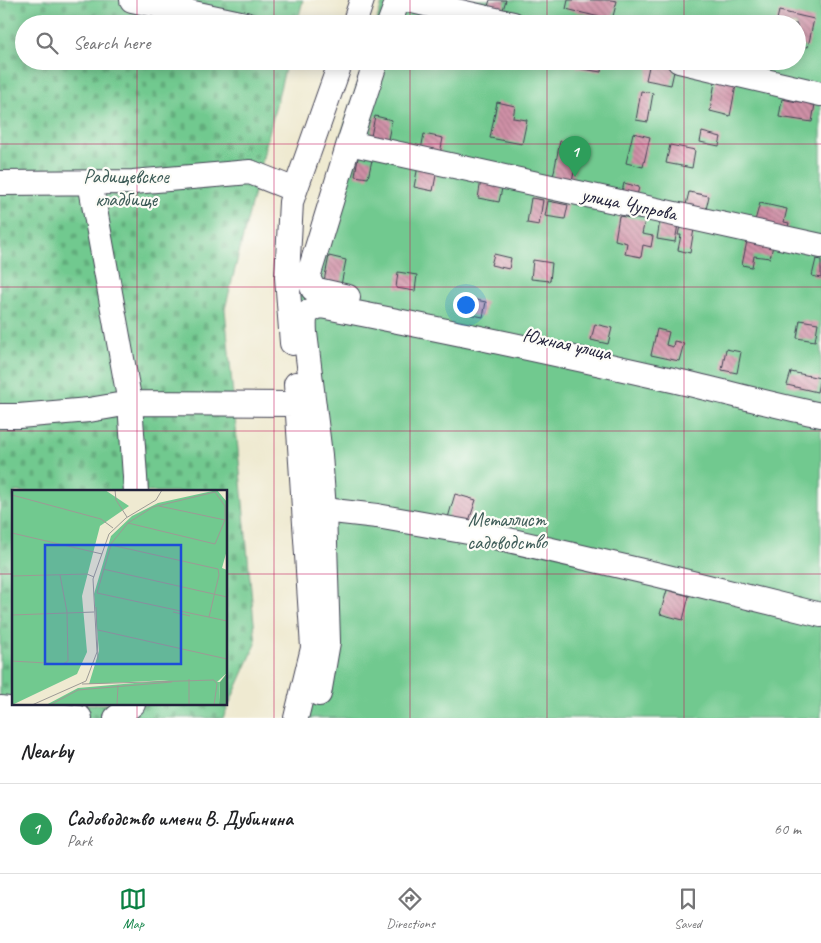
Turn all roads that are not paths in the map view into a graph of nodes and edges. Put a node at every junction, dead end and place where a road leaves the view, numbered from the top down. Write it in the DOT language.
graph roads {
  1 [pos="132,0"];
  2 [pos="362,0"];
  3 [pos="398,0"];
  4 [pos="408,0"];
  5 [pos="202,15"];
  6 [pos="357,15"];
  7 [pos="392,15"];
  8 [pos="474,15"];
  9 [pos="338,70"];
  10 [pos="373,70"];
  11 [pos="717,70"];
  12 [pos="821,94"];
  13 [pos="349,143"];
  14 [pos="90,182"];
  15 [pos="0,183"];
  16 [pos="296,190"];
  17 [pos="821,246"];
  18 [pos="821,398"];
  19 [pos="130,403"];
  20 [pos="297,404"];
  21 [pos="821,415"];
  22 [pos="0,416"];
  23 [pos="136,490"];
  24 [pos="314,510"];
  25 [pos="821,615"];
  26 [pos="319,694"];
  27 [pos="131,706"];
  28 [pos="0,708"];
  29 [pos="80,718"];
  30 [pos="116,718"];
  31 [pos="296,718"];
  1 -- 5 [label="street"];
  2 -- 6 [label="street"];
  3 -- 7 [label="street"];
  4 -- 8 [label="street"];
  9 -- 16 [label="street"];
  10 -- 13 [label="street"];
  11 -- 12 [label="street"];
  13 -- 17 [label="street, улица Чупрова"];
  13 -- 18 [label="street, Южная улица"];
  14 -- 15 [label="street"];
  14 -- 16 [label="street"];
  14 -- 19 [label="street"];
  16 -- 20 [label="street"];
  19 -- 20 [label="street"];
  19 -- 22 [label="street"];
  19 -- 23 [label="street"];
  20 -- 24 [label="street"];
  21 -- 24 [label="street"];
  24 -- 25 [label="street"];
  24 -- 26 [label="street"];
  24 -- 31 [label="street"];
  27 -- 30 [label="street"];
  28 -- 29 [label="street"];
}
